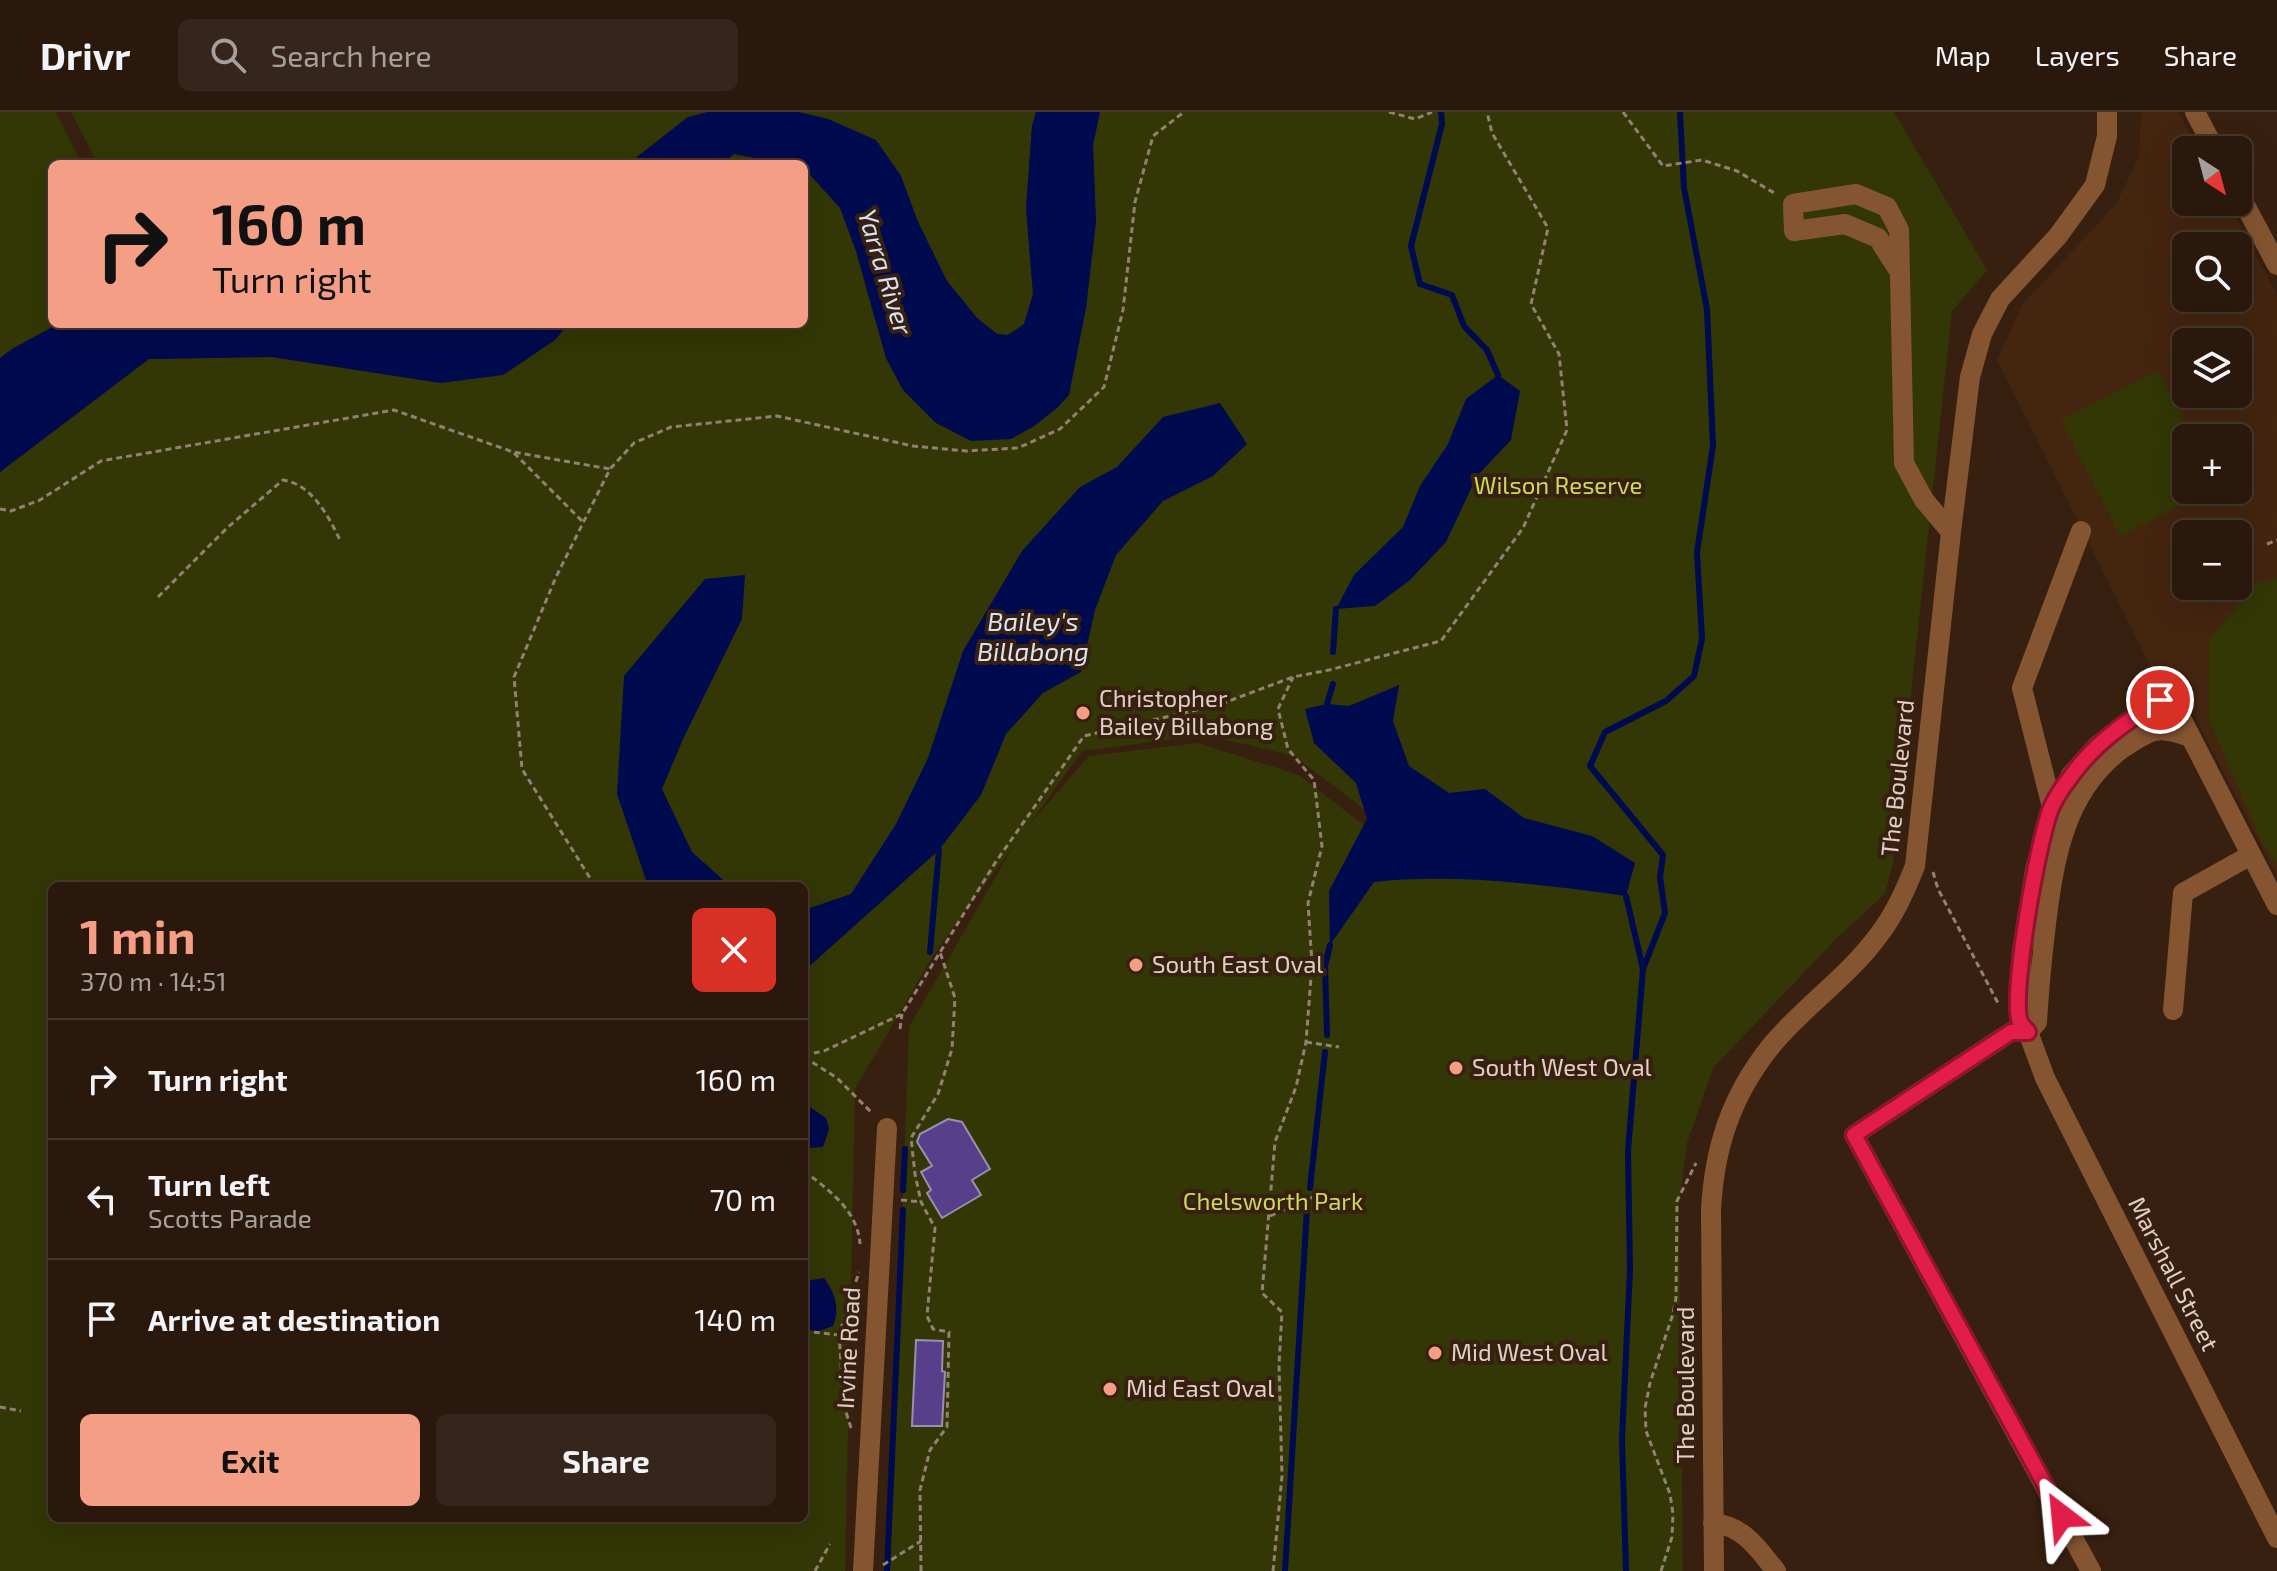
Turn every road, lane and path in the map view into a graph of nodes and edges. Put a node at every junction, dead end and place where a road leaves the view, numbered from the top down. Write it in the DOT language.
graph roads {
  1 [pos="1184,112"];
  2 [pos="1389,112"];
  3 [pos="1487,112"];
  4 [pos="1623,112"];
  5 [pos="2107,112"];
  6 [pos="2195,112"];
  7 [pos="1429,113"];
  8 [pos="2208,136"];
  9 [pos="1793,204"];
  10 [pos="2251,216"];
  11 [pos="2277,265"];
  12 [pos="1899,271"];
  13 [pos="513,452"];
  14 [pos="610,469"];
  15 [pos="0,509"];
  16 [pos="582,521"];
  17 [pos="2081,531"];
  18 [pos="1951,532"];
  19 [pos="340,540"];
  20 [pos="2277,540"];
  21 [pos="2267,544"];
  22 [pos="158,597"];
  23 [pos="1293,677"];
  24 [pos="2190,737"];
  25 [pos="2052,807"];
  26 [pos="1917,852"];
  27 [pos="2251,855"];
  28 [pos="593,882"];
  29 [pos="2277,905"];
  30 [pos="940,952"];
  31 [pos="2173,1010"];
  32 [pos="902,1014"];
  33 [pos="2024,1027"];
  34 [pos="900,1029"];
  35 [pos="1306,1042"];
  36 [pos="1339,1047"];
  37 [pos="808,1055"];
  38 [pos="808,1059"];
  39 [pos="887,1128"];
  40 [pos="1698,1154"];
  41 [pos="808,1174"];
  42 [pos="1322,1193"];
  43 [pos="1270,1216"];
  44 [pos="860,1252"];
  45 [pos="861,1263"];
  46 [pos="808,1331"];
  47 [pos="839,1335"];
  48 [pos="0,1407"];
  49 [pos="21,1411"];
  50 [pos="852,1433"];
  51 [pos="1713,1523"];
  52 [pos="2276,1532"];
  53 [pos="921,1541"];
  54 [pos="830,1544"];
  55 [pos="871,1569"];
  56 [pos="815,1571"];
  57 [pos="921,1571"];
  58 [pos="1273,1571"];
  59 [pos="1661,1571"];
  60 [pos="1714,1571"];
  61 [pos="1776,1571"];
  62 [pos="2091,1571"];
  1 -- 14 [label="path"];
  2 -- 7 [label="path"];
  3 -- 23 [label="path"];
  4 -- 9 [label="path"];
  5 -- 18 [label="street, The Boulevard"];
  6 -- 8 [label="street"];
  9 -- 12 [label="street"];
  9 -- 12 [label="street"];
  10 -- 11 [label="street"];
  12 -- 18 [label="street"];
  13 -- 14 [label="path"];
  13 -- 15 [label="path"];
  13 -- 16 [label="path"];
  14 -- 16 [label="path"];
  16 -- 28 [label="path"];
  17 -- 25 [label="street"];
  18 -- 26 [label="street, The Boulevard"];
  19 -- 22 [label="path"];
  20 -- 21 [label="path"];
  23 -- 30 [label="path"];
  23 -- 35 [label="path"];
  24 -- 25 [label="street"];
  24 -- 27 [label="street"];
  24 -- 33 [label="street"];
  25 -- 33 [label="street"];
  26 -- 33 [label="path"];
  26 -- 51 [label="street, The Boulevard"];
  27 -- 29 [label="street"];
  27 -- 31 [label="street"];
  30 -- 32 [label="path"];
  30 -- 53 [label="path"];
  32 -- 34 [label="path"];
  32 -- 37 [label="path"];
  33 -- 52 [label="street, Marshall Street"];
  33 -- 62 [label="street"];
  35 -- 36 [label="path"];
  35 -- 43 [label="path"];
  38 -- 39 [label="path"];
  39 -- 55 [label="street, Irvine Road"];
  40 -- 59 [label="path"];
  41 -- 44 [label="path"];
  42 -- 43 [label="path"];
  43 -- 58 [label="path"];
  45 -- 47 [label="path"];
  46 -- 47 [label="path"];
  47 -- 50 [label="path"];
  48 -- 49 [label="path"];
  51 -- 60 [label="street, The Boulevard"];
  51 -- 61 [label="street"];
  53 -- 55 [label="path"];
  53 -- 57 [label="path"];
  54 -- 56 [label="path"];
}
